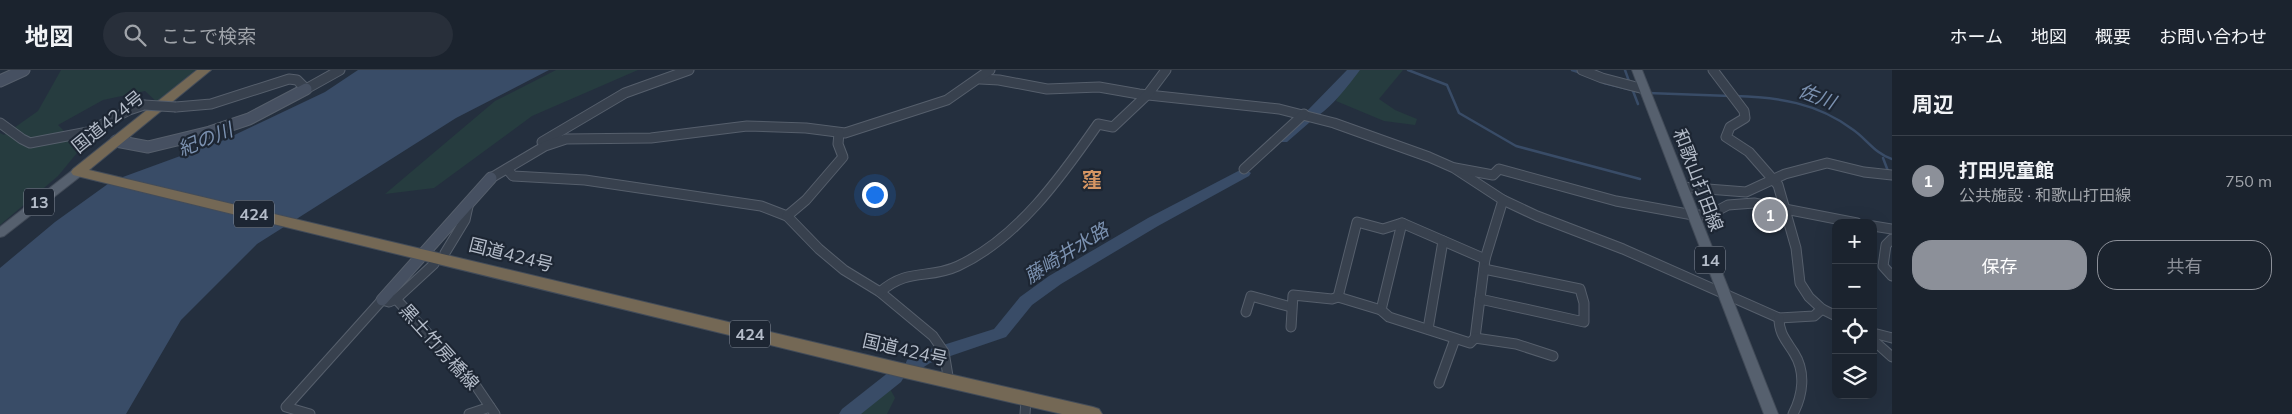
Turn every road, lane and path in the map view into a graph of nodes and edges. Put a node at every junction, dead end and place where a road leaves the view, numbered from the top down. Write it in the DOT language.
graph roads {
  1 [pos="24,70"];
  2 [pos="205,70"];
  3 [pos="340,70"];
  4 [pos="676,70"];
  5 [pos="689,70"];
  6 [pos="990,70"];
  7 [pos="1166,70"];
  8 [pos="1582,70"];
  9 [pos="1636,70"];
  10 [pos="1713,70"];
  11 [pos="980,79"];
  12 [pos="0,81"];
  13 [pos="652,82"];
  14 [pos="306,89"];
  15 [pos="1644,90"];
  16 [pos="1148,94"];
  17 [pos="1304,114"];
  18 [pos="0,123"];
  19 [pos="839,133"];
  20 [pos="116,142"];
  21 [pos="1454,168"];
  22 [pos="507,169"];
  23 [pos="1244,170"];
  24 [pos="78,172"];
  25 [pos="1888,174"];
  26 [pos="491,178"];
  27 [pos="1773,179"];
  28 [pos="1682,187"];
  29 [pos="1503,200"];
  30 [pos="469,201"];
  31 [pos="1783,209"];
  32 [pos="1693,215"];
  33 [pos="787,216"];
  34 [pos="1836,219"];
  35 [pos="1402,223"];
  36 [pos="1877,227"];
  37 [pos="1892,229"];
  38 [pos="0,232"];
  39 [pos="1892,239"];
  40 [pos="1443,241"];
  41 [pos="445,253"];
  42 [pos="421,256"];
  43 [pos="1485,264"];
  44 [pos="1892,276"];
  45 [pos="880,292"];
  46 [pos="1724,292"];
  47 [pos="1338,297"];
  48 [pos="396,299"];
  49 [pos="1480,299"];
  50 [pos="382,300"];
  51 [pos="1291,308"];
  52 [pos="1822,309"];
  53 [pos="1381,310"];
  54 [pos="1246,312"];
  55 [pos="1832,314"];
  56 [pos="1779,318"];
  57 [pos="1291,327"];
  58 [pos="1428,329"];
  59 [pos="1877,335"];
  60 [pos="1475,338"];
  61 [pos="1892,338"];
  62 [pos="1455,339"];
  63 [pos="1877,344"];
  64 [pos="1553,356"];
  65 [pos="1892,357"];
  66 [pos="949,382"];
  67 [pos="1439,383"];
  68 [pos="1026,407"];
  69 [pos="493,410"];
  70 [pos="310,414"];
  71 [pos="469,414"];
  72 [pos="1093,414"];
  73 [pos="1771,414"];
  74 [pos="1793,414"];
  1 -- 12 [label="street"];
  2 -- 20 [label="highway, 国道424号"];
  3 -- 14 [label="street"];
  4 -- 13 [label="street"];
  5 -- 13 [label="street"];
  6 -- 11 [label="street"];
  7 -- 16 [label="street"];
  8 -- 15 [label="street"];
  9 -- 15 [label="main road, 和歌山打田線 / 14"];
  10 -- 27 [label="street"];
  11 -- 16 [label="street"];
  11 -- 19 [label="street"];
  13 -- 26 [label="street"];
  14 -- 18 [label="street, bridge"];
  14 -- 20 [label="street"];
  15 -- 28 [label="main road, 和歌山打田線 / 14"];
  16 -- 17 [label="street"];
  16 -- 45 [label="street"];
  17 -- 21 [label="street"];
  17 -- 23 [label="street"];
  19 -- 22 [label="street"];
  19 -- 33 [label="street"];
  20 -- 24 [label="highway, 国道424号"];
  21 -- 29 [label="street"];
  21 -- 32 [label="street"];
  22 -- 26 [label="street"];
  22 -- 33 [label="street"];
  24 -- 38 [label="main road, 13"];
  24 -- 42 [label="highway, 国道424号 / 424"];
  25 -- 27 [label="street"];
  26 -- 30 [label="street"];
  27 -- 28 [label="street"];
  27 -- 31 [label="street"];
  28 -- 32 [label="main road, 和歌山打田線 / 14"];
  29 -- 43 [label="street"];
  29 -- 46 [label="street"];
  30 -- 41 [label="street"];
  30 -- 42 [label="street"];
  31 -- 32 [label="street"];
  31 -- 34 [label="street"];
  31 -- 52 [label="street"];
  32 -- 46 [label="main road, 和歌山打田線 / 14"];
  33 -- 45 [label="street"];
  35 -- 40 [label="street"];
  35 -- 47 [label="street"];
  35 -- 53 [label="street"];
  36 -- 37 [label="street"];
  39 -- 44 [label="street"];
  40 -- 43 [label="street"];
  40 -- 58 [label="street"];
  42 -- 48 [label="street, 黒土竹房橋線"];
  42 -- 50 [label="street"];
  42 -- 66 [label="highway, 国道424号 / 424"];
  43 -- 49 [label="street"];
  43 -- 49 [label="street"];
  45 -- 66 [label="street"];
  46 -- 56 [label="street"];
  46 -- 73 [label="main road, 和歌山打田線 / 14"];
  47 -- 51 [label="street"];
  47 -- 53 [label="street"];
  48 -- 50 [label="street"];
  48 -- 69 [label="street, 黒土竹房橋線"];
  49 -- 60 [label="street"];
  50 -- 70 [label="street"];
  51 -- 54 [label="street"];
  51 -- 57 [label="street"];
  52 -- 55 [label="street"];
  52 -- 56 [label="street"];
  53 -- 58 [label="street"];
  56 -- 74 [label="street"];
  58 -- 62 [label="street"];
  59 -- 61 [label="street"];
  60 -- 62 [label="street"];
  60 -- 64 [label="street"];
  62 -- 67 [label="street"];
  63 -- 65 [label="street"];
  66 -- 68 [label="highway, 国道424号 / 424"];
  68 -- 72 [label="highway, 国道424号 / 424"];
  69 -- 71 [label="street"];
}
